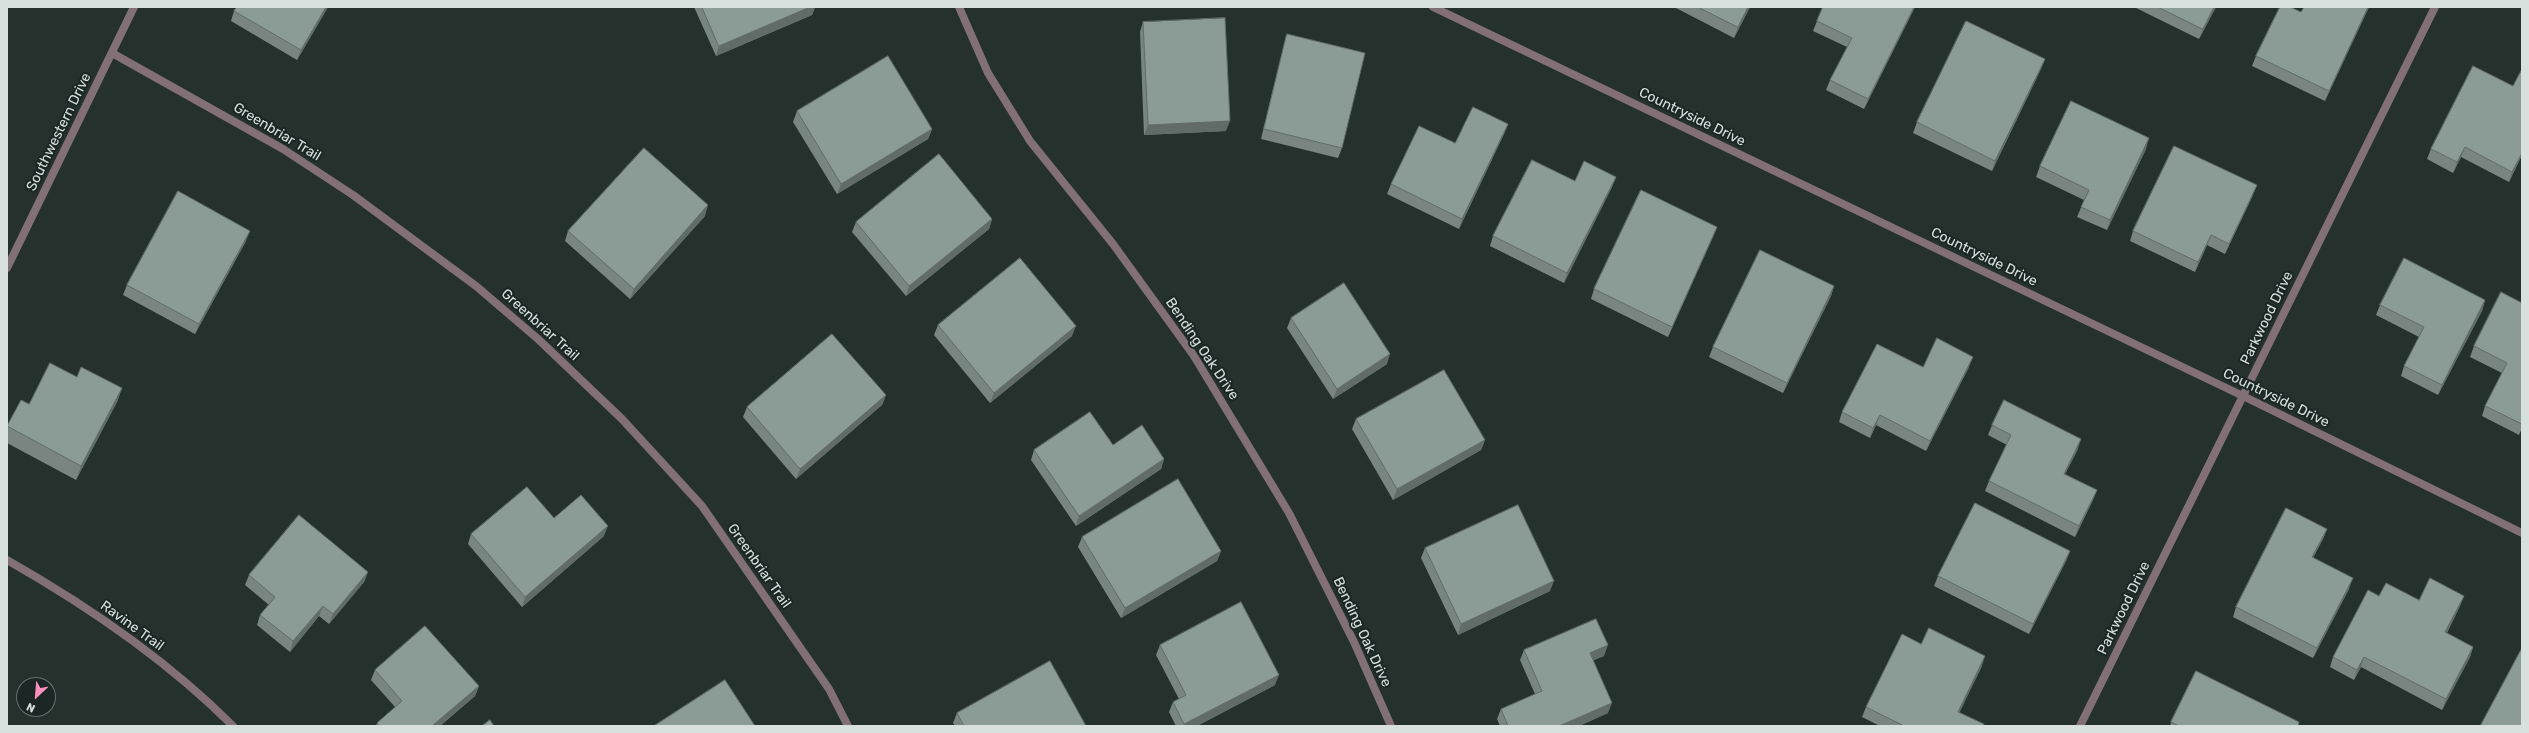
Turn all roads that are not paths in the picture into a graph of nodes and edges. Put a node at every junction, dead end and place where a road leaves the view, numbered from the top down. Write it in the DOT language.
graph roads {
  1 [pos="134,7"];
  2 [pos="959,7"];
  3 [pos="1433,7"];
  4 [pos="2435,7"];
  5 [pos="112,53"];
  6 [pos="7,268"];
  7 [pos="2243,396"];
  8 [pos="2522,533"];
  9 [pos="7,560"];
  10 [pos="233,726"];
  11 [pos="848,726"];
  12 [pos="1391,726"];
  13 [pos="2080,726"];
  1 -- 5 [label="street, Southwestern Drive"];
  2 -- 12 [label="street, Bending Oak Drive"];
  3 -- 7 [label="street, Countryside Drive"];
  4 -- 7 [label="street, Parkwood Drive"];
  5 -- 6 [label="street, Southwestern Drive"];
  5 -- 11 [label="street, Greenbriar Trail"];
  7 -- 8 [label="street, Countryside Drive"];
  7 -- 13 [label="street, Parkwood Drive"];
  9 -- 10 [label="street, Ravine Trail"];
}
